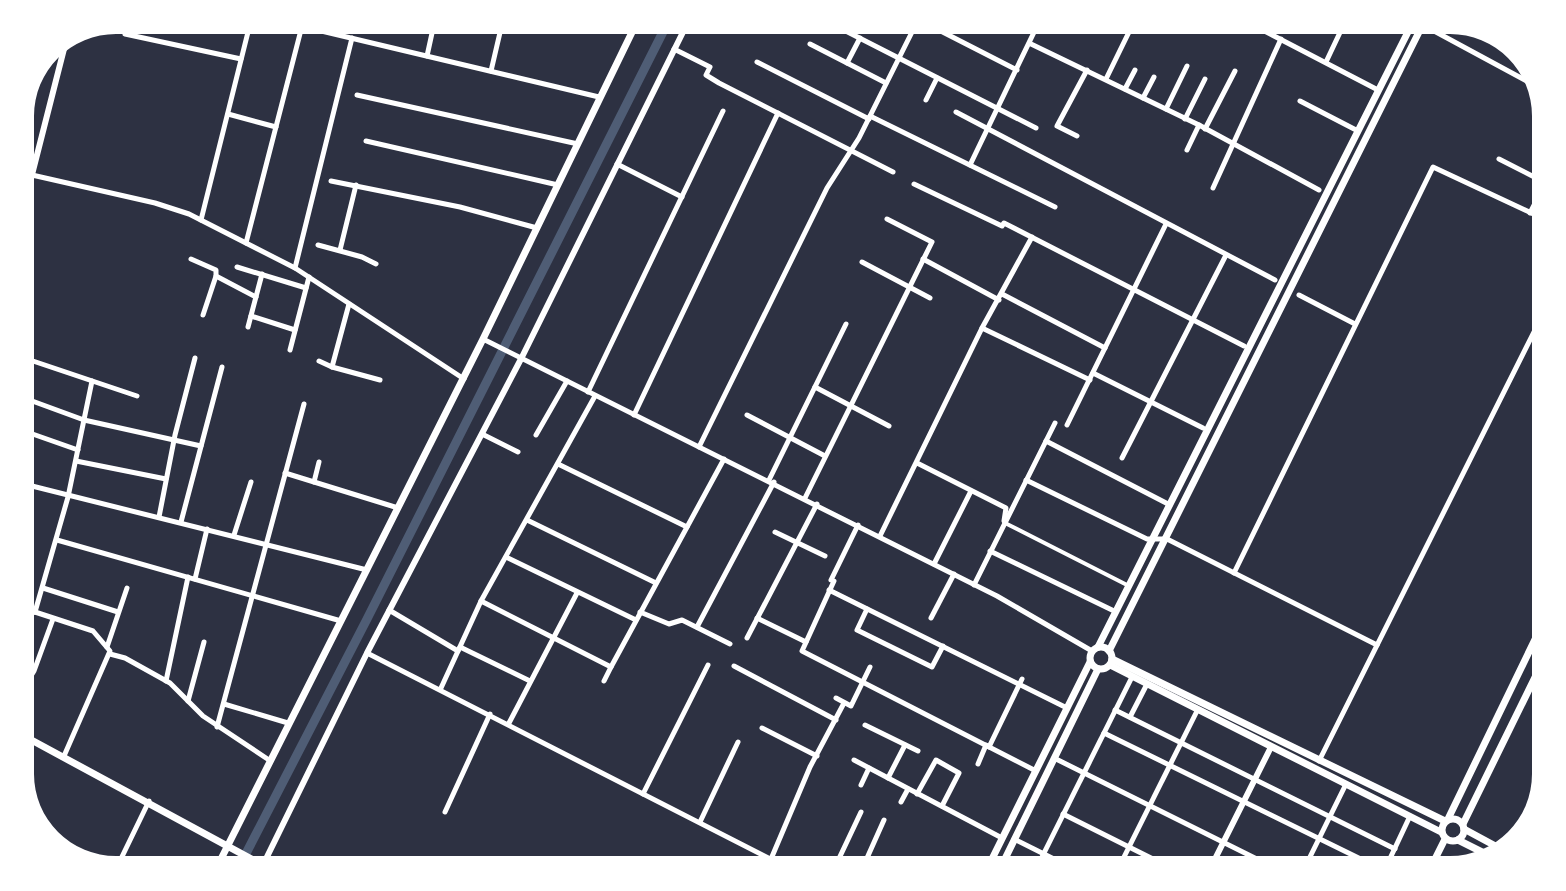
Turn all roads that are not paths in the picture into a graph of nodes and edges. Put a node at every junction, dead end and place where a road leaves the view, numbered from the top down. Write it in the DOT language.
graph roads {
  1 [pos="130,35"];
  2 [pos="247,35"];
  3 [pos="300,35"];
  4 [pos="337,35"];
  5 [pos="432,35"];
  6 [pos="499,35"];
  7 [pos="630,35"];
  8 [pos="682,35"];
  9 [pos="854,35"];
  10 [pos="910,35"];
  11 [pos="949,35"];
  12 [pos="1034,35"];
  13 [pos="1128,35"];
  14 [pos="1273,35"];
  15 [pos="1339,35"];
  16 [pos="1406,35"];
  17 [pos="1418,35"];
  18 [pos="1442,35"];
  19 [pos="860,38"];
  20 [pos="352,39"];
  21 [pos="1281,39"];
  22 [pos="810,44"];
  23 [pos="1031,44"];
  24 [pos="674,50"];
  25 [pos="62,56"];
  26 [pos="427,56"];
  27 [pos="898,58"];
  28 [pos="241,59"];
  29 [pos="757,62"];
  30 [pos="1326,62"];
  31 [pos="847,63"];
  32 [pos="1187,66"];
  33 [pos="1017,70"];
  34 [pos="1087,70"];
  35 [pos="1135,70"];
  36 [pos="491,71"];
  37 [pos="1235,71"];
  38 [pos="1154,77"];
  39 [pos="937,78"];
  40 [pos="1521,78"];
  41 [pos="1106,79"];
  42 [pos="1204,79"];
  43 [pos="886,83"];
  44 [pos="1125,89"];
  45 [pos="1378,90"];
  46 [pos="357,95"];
  47 [pos="599,97"];
  48 [pos="1143,98"];
  49 [pos="926,100"];
  50 [pos="1300,101"];
  51 [pos="999,108"];
  52 [pos="1166,109"];
  53 [pos="723,111"];
  54 [pos="956,112"];
  55 [pos="778,113"];
  56 [pos="228,114"];
  57 [pos="870,117"];
  58 [pos="1185,119"];
  59 [pos="276,127"];
  60 [pos="1202,127"];
  61 [pos="1036,128"];
  62 [pos="988,129"];
  63 [pos="1358,131"];
  64 [pos="1077,136"];
  65 [pos="366,141"];
  66 [pos="578,144"];
  67 [pos="1233,144"];
  68 [pos="852,150"];
  69 [pos="1187,150"];
  70 [pos="1499,159"];
  71 [pos="35,163"];
  72 [pos="617,164"];
  73 [pos="970,165"];
  74 [pos="893,172"];
  75 [pos="1531,175"];
  76 [pos="35,176"];
  77 [pos="331,181"];
  78 [pos="914,184"];
  79 [pos="356,185"];
  80 [pos="558,185"];
  81 [pos="1213,188"];
  82 [pos="1319,190"];
  83 [pos="682,197"];
  84 [pos="1055,207"];
  85 [pos="1530,213"];
  86 [pos="887,219"];
  87 [pos="201,220"];
  88 [pos="1166,224"];
  89 [pos="537,228"];
  90 [pos="1032,237"];
  91 [pos="246,243"];
  92 [pos="318,244"];
  93 [pos="340,250"];
  94 [pos="1226,255"];
  95 [pos="190,259"];
  96 [pos="922,259"];
  97 [pos="862,262"];
  98 [pos="376,264"];
  99 [pos="237,267"];
  100 [pos="295,268"];
  101 [pos="262,274"];
  102 [pos="216,276"];
  103 [pos="309,278"];
  104 [pos="1275,280"];
  105 [pos="908,287"];
  106 [pos="306,288"];
  107 [pos="1132,289"];
  108 [pos="1299,295"];
  109 [pos="256,297"];
  110 [pos="1001,297"];
  111 [pos="930,298"];
  112 [pos="349,304"];
  113 [pos="203,315"];
  114 [pos="251,316"];
  115 [pos="1192,320"];
  116 [pos="846,324"];
  117 [pos="1354,324"];
  118 [pos="248,327"];
  119 [pos="982,328"];
  120 [pos="295,330"];
  121 [pos="1531,336"];
  122 [pos="483,339"];
  123 [pos="1244,346"];
  124 [pos="1105,348"];
  125 [pos="290,350"];
  126 [pos="522,357"];
  127 [pos="195,358"];
  128 [pos="319,361"];
  129 [pos="35,362"];
  130 [pos="222,367"];
  131 [pos="332,368"];
  132 [pos="1093,373"];
  133 [pos="464,379"];
  134 [pos="380,380"];
  135 [pos="1090,380"];
  136 [pos="92,381"];
  137 [pos="567,381"];
  138 [pos="815,387"];
  139 [pos="588,392"];
  140 [pos="137,396"];
  141 [pos="595,396"];
  142 [pos="35,402"];
  143 [pos="1151,402"];
  144 [pos="304,404"];
  145 [pos="850,406"];
  146 [pos="747,414"];
  147 [pos="634,415"];
  148 [pos="84,420"];
  149 [pos="1055,423"];
  150 [pos="1067,425"];
  151 [pos="889,426"];
  152 [pos="1203,428"];
  153 [pos="482,434"];
  154 [pos="35,435"];
  155 [pos="536,435"];
  156 [pos="791,436"];
  157 [pos="174,441"];
  158 [pos="1046,441"];
  159 [pos="201,446"];
  160 [pos="699,447"];
  161 [pos="78,450"];
  162 [pos="518,452"];
  163 [pos="825,456"];
  164 [pos="1122,458"];
  165 [pos="724,459"];
  166 [pos="76,461"];
  167 [pos="319,462"];
  168 [pos="917,463"];
  169 [pos="558,464"];
  170 [pos="285,473"];
  171 [pos="166,479"];
  172 [pos="1026,480"];
  173 [pos="772,481"];
  174 [pos="251,482"];
  175 [pos="314,482"];
  176 [pos="35,487"];
  177 [pos="971,490"];
  178 [pos="68,497"];
  179 [pos="805,498"];
  180 [pos="817,504"];
  181 [pos="1170,505"];
  182 [pos="399,507"];
  183 [pos="159,517"];
  184 [pos="527,520"];
  185 [pos="181,522"];
  186 [pos="1005,523"];
  187 [pos="858,525"];
  188 [pos="687,526"];
  189 [pos="207,529"];
  190 [pos="775,532"];
  191 [pos="234,535"];
  192 [pos="880,536"];
  193 [pos="1167,539"];
  194 [pos="57,540"];
  195 [pos="1152,540"];
  196 [pos="797,542"];
  197 [pos="266,543"];
  198 [pos="990,551"];
  199 [pos="825,556"];
  200 [pos="506,557"];
  201 [pos="934,564"];
  202 [pos="367,570"];
  203 [pos="1234,573"];
  204 [pos="954,574"];
  205 [pos="192,578"];
  206 [pos="656,584"];
  207 [pos="974,585"];
  208 [pos="1129,586"];
  209 [pos="43,588"];
  210 [pos="127,588"];
  211 [pos="829,591"];
  212 [pos="577,593"];
  213 [pos="252,595"];
  214 [pos="482,601"];
  215 [pos="867,609"];
  216 [pos="389,610"];
  217 [pos="1112,610"];
  218 [pos="35,612"];
  219 [pos="118,612"];
  220 [pos="640,612"];
  221 [pos="758,618"];
  222 [pos="931,618"];
  223 [pos="53,619"];
  224 [pos="636,620"];
  225 [pos="341,621"];
  226 [pos="696,627"];
  227 [pos="555,638"];
  228 [pos="747,638"];
  229 [pos="204,642"];
  230 [pos="806,642"];
  231 [pos="730,644"];
  232 [pos="1377,645"];
  233 [pos="943,646"];
  234 [pos="1532,646"];
  235 [pos="107,647"];
  236 [pos="459,649"];
  237 [pos="1095,649"];
  238 [pos="367,653"];
  239 [pos="110,654"];
  240 [pos="1110,658"];
  241 [pos="1090,662"];
  242 [pos="708,664"];
  243 [pos="735,666"];
  244 [pos="611,667"];
  245 [pos="870,667"];
  246 [pos="35,668"];
  247 [pos="1098,669"];
  248 [pos="1132,676"];
  249 [pos="166,681"];
  250 [pos="530,681"];
  251 [pos="604,681"];
  252 [pos="1021,681"];
  253 [pos="863,682"];
  254 [pos="1147,684"];
  255 [pos="1532,684"];
  256 [pos="441,688"];
  257 [pos="836,698"];
  258 [pos="188,701"];
  259 [pos="844,703"];
  260 [pos="224,704"];
  261 [pos="1067,708"];
  262 [pos="1115,710"];
  263 [pos="1197,711"];
  264 [pos="490,714"];
  265 [pos="1130,717"];
  266 [pos="836,720"];
  267 [pos="288,723"];
  268 [pos="510,723"];
  269 [pos="865,725"];
  270 [pos="217,727"];
  271 [pos="762,729"];
  272 [pos="1104,733"];
  273 [pos="35,742"];
  274 [pos="738,742"];
  275 [pos="1181,742"];
  276 [pos="905,745"];
  277 [pos="988,746"];
  278 [pos="1271,747"];
  279 [pos="918,751"];
  280 [pos="64,756"];
  281 [pos="817,756"];
  282 [pos="1054,758"];
  283 [pos="269,760"];
  284 [pos="854,760"];
  285 [pos="1319,761"];
  286 [pos="978,764"];
  287 [pos="1170,765"];
  288 [pos="869,768"];
  289 [pos="1036,771"];
  290 [pos="1084,772"];
  291 [pos="888,778"];
  292 [pos="1254,779"];
  293 [pos="861,784"];
  294 [pos="1346,784"];
  295 [pos="908,789"];
  296 [pos="643,794"];
  297 [pos="917,794"];
  298 [pos="149,801"];
  299 [pos="1243,801"];
  300 [pos="901,802"];
  301 [pos="1150,806"];
  302 [pos="942,807"];
  303 [pos="445,812"];
  304 [pos="861,812"];
  305 [pos="1063,814"];
  306 [pos="1410,816"];
  307 [pos="1330,817"];
  308 [pos="884,820"];
  309 [pos="1446,820"];
  310 [pos="700,822"];
  311 [pos="1463,827"];
  312 [pos="1443,835"];
  313 [pos="1002,838"];
  314 [pos="1319,838"];
  315 [pos="1014,839"];
  316 [pos="1458,840"];
  317 [pos="1223,842"];
  318 [pos="1492,844"];
  319 [pos="228,846"];
  320 [pos="1129,847"];
  321 [pos="1395,849"];
  322 [pos="1480,851"];
  323 [pos="1043,854"];
  324 [pos="122,856"];
  325 [pos="223,856"];
  326 [pos="246,856"];
  327 [pos="269,856"];
  328 [pos="765,856"];
  329 [pos="772,856"];
  330 [pos="840,856"];
  331 [pos="868,856"];
  332 [pos="993,856"];
  333 [pos="1006,856"];
  334 [pos="1047,856"];
  335 [pos="1124,856"];
  336 [pos="1147,856"];
  337 [pos="1216,856"];
  338 [pos="1251,856"];
  339 [pos="1310,856"];
  340 [pos="1355,856"];
  341 [pos="1392,856"];
  342 [pos="1435,856"];
  1 -- 28 [label="street"];
  2 -- 28 [label="street"];
  3 -- 59 [label="street"];
  4 -- 20 [label="street"];
  5 -- 26 [label="street"];
  6 -- 36 [label="street"];
  7 -- 47 [label="main road"];
  8 -- 24 [label="street"];
  9 -- 19 [label="street"];
  10 -- 27 [label="street"];
  11 -- 33 [label="street"];
  12 -- 23 [label="street"];
  13 -- 41 [label="street"];
  14 -- 21 [label="street"];
  15 -- 30 [label="street"];
  16 -- 45 [label="main road"];
  17 -- 193 [label="main road"];
  18 -- 40 [label="street"];
  19 -- 27 [label="street"];
  19 -- 31 [label="street"];
  20 -- 26 [label="street"];
  20 -- 100 [label="street"];
  21 -- 30 [label="street"];
  21 -- 67 [label="street"];
  22 -- 31 [label="street"];
  23 -- 33 [label="street"];
  23 -- 34 [label="street"];
  24 -- 55 [label="street"];
  24 -- 72 [label="street"];
  25 -- 71 [label="street"];
  26 -- 36 [label="street"];
  27 -- 39 [label="street"];
  27 -- 43 [label="street"];
  28 -- 56 [label="street"];
  29 -- 57 [label="street"];
  30 -- 45 [label="street"];
  31 -- 43 [label="street"];
  32 -- 52 [label="street"];
  33 -- 51 [label="street"];
  34 -- 41 [label="street"];
  34 -- 64 [label="street"];
  35 -- 44 [label="street"];
  36 -- 47 [label="street"];
  37 -- 60 [label="street"];
  38 -- 48 [label="street"];
  39 -- 49 [label="street"];
  39 -- 51 [label="street"];
  41 -- 44 [label="street"];
  42 -- 58 [label="street"];
  43 -- 57 [label="street"];
  44 -- 48 [label="street"];
  45 -- 63 [label="main road"];
  46 -- 66 [label="street"];
  47 -- 66 [label="main road"];
  48 -- 52 [label="street"];
  50 -- 63 [label="street"];
  51 -- 61 [label="street"];
  51 -- 62 [label="street"];
  52 -- 58 [label="street"];
  53 -- 83 [label="street"];
  54 -- 62 [label="street"];
  55 -- 68 [label="street"];
  55 -- 147 [label="street"];
  56 -- 59 [label="street"];
  56 -- 87 [label="street"];
  57 -- 68 [label="street"];
  57 -- 73 [label="street"];
  58 -- 60 [label="street"];
  59 -- 91 [label="street"];
  60 -- 67 [label="street"];
  60 -- 69 [label="street"];
  62 -- 73 [label="street"];
  62 -- 88 [label="street"];
  63 -- 181 [label="main road"];
  65 -- 80 [label="street"];
  66 -- 80 [label="main road"];
  67 -- 81 [label="street"];
  67 -- 82 [label="street"];
  68 -- 74 [label="street"];
  68 -- 160 [label="street"];
  70 -- 75 [label="street"];
  72 -- 83 [label="street"];
  72 -- 126 [label="street"];
  73 -- 84 [label="street"];
  76 -- 87 [label="street"];
  77 -- 79 [label="street"];
  78 -- 90 [label="street"];
  79 -- 89 [label="street"];
  79 -- 93 [label="street"];
  80 -- 89 [label="main road"];
  83 -- 139 [label="street"];
  85 -- 117 [label="street"];
  86 -- 96 [label="street"];
  87 -- 91 [label="street"];
  88 -- 94 [label="street"];
  88 -- 107 [label="street"];
  89 -- 122 [label="main road"];
  90 -- 107 [label="street"];
  90 -- 110 [label="street"];
  91 -- 100 [label="street"];
  92 -- 93 [label="street"];
  93 -- 98 [label="street"];
  94 -- 104 [label="street"];
  94 -- 115 [label="street"];
  95 -- 102 [label="street"];
  96 -- 105 [label="street"];
  96 -- 110 [label="street"];
  97 -- 105 [label="street"];
  99 -- 101 [label="street"];
  100 -- 103 [label="street"];
  101 -- 106 [label="street"];
  101 -- 109 [label="street"];
  102 -- 109 [label="street"];
  102 -- 113 [label="street"];
  103 -- 106 [label="street"];
  103 -- 112 [label="street"];
  105 -- 111 [label="street"];
  105 -- 145 [label="street"];
  106 -- 120 [label="street"];
  107 -- 115 [label="street"];
  107 -- 124 [label="street"];
  108 -- 117 [label="street"];
  109 -- 114 [label="street"];
  110 -- 119 [label="street"];
  110 -- 124 [label="street"];
  112 -- 131 [label="street"];
  112 -- 133 [label="street"];
  114 -- 118 [label="street"];
  114 -- 120 [label="street"];
  115 -- 123 [label="street"];
  115 -- 143 [label="street"];
  116 -- 138 [label="street"];
  117 -- 203 [label="street"];
  119 -- 135 [label="street"];
  119 -- 168 [label="street"];
  120 -- 125 [label="street"];
  121 -- 232 [label="street"];
  122 -- 126 [label="street"];
  122 -- 133 [label="main road"];
  124 -- 132 [label="street"];
  126 -- 137 [label="street"];
  126 -- 153 [label="street"];
  127 -- 157 [label="street"];
  128 -- 131 [label="street"];
  129 -- 136 [label="street"];
  130 -- 159 [label="street"];
  131 -- 134 [label="street"];
  132 -- 135 [label="street"];
  132 -- 143 [label="street"];
  133 -- 182 [label="main road"];
  135 -- 150 [label="street"];
  136 -- 140 [label="street"];
  136 -- 148 [label="street"];
  137 -- 139 [label="street"];
  137 -- 155 [label="street"];
  138 -- 145 [label="street"];
  138 -- 156 [label="street"];
  139 -- 141 [label="street"];
  141 -- 147 [label="street"];
  141 -- 169 [label="street"];
  142 -- 148 [label="street"];
  143 -- 152 [label="street"];
  143 -- 164 [label="street"];
  144 -- 170 [label="street"];
  145 -- 151 [label="street"];
  145 -- 163 [label="street"];
  146 -- 156 [label="street"];
  147 -- 160 [label="street"];
  148 -- 157 [label="street"];
  148 -- 161 [label="street"];
  149 -- 158 [label="street"];
  153 -- 162 [label="street"];
  153 -- 216 [label="street"];
  154 -- 161 [label="street"];
  156 -- 163 [label="street"];
  156 -- 173 [label="street"];
  157 -- 159 [label="street"];
  157 -- 171 [label="street"];
  158 -- 172 [label="street"];
  158 -- 181 [label="street"];
  159 -- 185 [label="street"];
  160 -- 165 [label="street"];
  161 -- 166 [label="street"];
  163 -- 179 [label="street"];
  165 -- 173 [label="street"];
  165 -- 188 [label="street"];
  166 -- 171 [label="street"];
  166 -- 178 [label="street"];
  167 -- 175 [label="street"];
  168 -- 177 [label="street"];
  168 -- 192 [label="street"];
  169 -- 184 [label="street"];
  169 -- 188 [label="street"];
  170 -- 175 [label="street"];
  170 -- 197 [label="street"];
  171 -- 183 [label="street"];
  172 -- 186 [label="street"];
  172 -- 195 [label="street"];
  173 -- 179 [label="street"];
  173 -- 226 [label="street"];
  174 -- 191 [label="street"];
  175 -- 182 [label="street"];
  176 -- 178 [label="street"];
  177 -- 186 [label="street"];
  177 -- 201 [label="street"];
  178 -- 183 [label="street"];
  178 -- 194 [label="street"];
  179 -- 180 [label="street"];
  180 -- 187 [label="street"];
  180 -- 196 [label="street"];
  181 -- 195 [label="main road"];
  182 -- 202 [label="main road"];
  183 -- 185 [label="street"];
  184 -- 200 [label="street"];
  184 -- 206 [label="street"];
  185 -- 189 [label="street"];
  186 -- 198 [label="street"];
  186 -- 208 [label="street"];
  187 -- 192 [label="street"];
  187 -- 211 [label="street"];
  188 -- 206 [label="street"];
  189 -- 191 [label="street"];
  189 -- 205 [label="street"];
  190 -- 196 [label="street"];
  191 -- 197 [label="street"];
  192 -- 201 [label="street"];
  193 -- 195 [label="street"];
  193 -- 203 [label="street"];
  193 -- 240 [label="main road"];
  194 -- 205 [label="street"];
  194 -- 209 [label="street"];
  195 -- 208 [label="main road"];
  196 -- 199 [label="street"];
  196 -- 221 [label="street"];
  197 -- 202 [label="street"];
  197 -- 213 [label="street"];
  198 -- 207 [label="street"];
  198 -- 217 [label="street"];
  200 -- 212 [label="street"];
  200 -- 214 [label="street"];
  201 -- 204 [label="street"];
  202 -- 225 [label="main road"];
  203 -- 232 [label="street"];
  204 -- 207 [label="street"];
  204 -- 222 [label="street"];
  205 -- 213 [label="street"];
  205 -- 249 [label="street"];
  206 -- 220 [label="street"];
  207 -- 237 [label="street"];
  208 -- 237 [label="main road"];
  209 -- 218 [label="street"];
  209 -- 219 [label="street"];
  210 -- 219 [label="street"];
  211 -- 215 [label="street"];
  211 -- 230 [label="street"];
  212 -- 224 [label="street"];
  212 -- 227 [label="street"];
  213 -- 225 [label="street"];
  213 -- 260 [label="street"];
  214 -- 227 [label="street"];
  214 -- 236 [label="street"];
  215 -- 233 [label="street"];
  215 -- 233 [label="street"];
  216 -- 236 [label="street"];
  216 -- 238 [label="street"];
  218 -- 223 [label="street"];
  219 -- 235 [label="street"];
  220 -- 224 [label="street"];
  220 -- 226 [label="street"];
  221 -- 228 [label="street"];
  221 -- 230 [label="street"];
  223 -- 235 [label="street"];
  223 -- 246 [label="street"];
  224 -- 244 [label="street"];
  225 -- 267 [label="main road"];
  226 -- 231 [label="street"];
  227 -- 244 [label="street"];
  227 -- 250 [label="street"];
  229 -- 258 [label="street"];
  230 -- 253 [label="street"];
  232 -- 285 [label="street"];
  233 -- 252 [label="street"];
  234 -- 309 [label="main road"];
  235 -- 239 [label="street"];
  236 -- 250 [label="street"];
  236 -- 256 [label="street"];
  237 -- 240 [label="main road"];
  237 -- 241 [label="main road"];
  238 -- 256 [label="street"];
  238 -- 327 [label="street"];
  239 -- 249 [label="street"];
  239 -- 280 [label="street"];
  240 -- 247 [label="main road"];
  240 -- 248 [label="main road"];
  240 -- 285 [label="main road"];
  241 -- 247 [label="main road"];
  241 -- 261 [label="main road"];
  242 -- 296 [label="street"];
  243 -- 266 [label="street"];
  244 -- 251 [label="street"];
  245 -- 253 [label="street"];
  247 -- 282 [label="main road"];
  248 -- 254 [label="main road"];
  248 -- 262 [label="street"];
  249 -- 258 [label="street"];
  250 -- 268 [label="street"];
  252 -- 261 [label="street"];
  252 -- 277 [label="street"];
  253 -- 259 [label="street"];
  253 -- 277 [label="street"];
  254 -- 263 [label="main road"];
  254 -- 265 [label="street"];
  255 -- 311 [label="main road"];
  256 -- 264 [label="street"];
  257 -- 259 [label="street"];
  258 -- 270 [label="street"];
  259 -- 266 [label="street"];
  260 -- 267 [label="street"];
  260 -- 270 [label="street"];
  261 -- 289 [label="main road"];
  262 -- 265 [label="street"];
  262 -- 272 [label="street"];
  263 -- 275 [label="street"];
  263 -- 278 [label="main road"];
  264 -- 268 [label="street"];
  264 -- 303 [label="street"];
  265 -- 275 [label="street"];
  266 -- 281 [label="street"];
  267 -- 283 [label="main road"];
  268 -- 296 [label="street"];
  269 -- 276 [label="street"];
  270 -- 283 [label="street"];
  271 -- 281 [label="street"];
  272 -- 287 [label="street"];
  272 -- 290 [label="street"];
  273 -- 280 [label="main road"];
  274 -- 310 [label="street"];
  275 -- 287 [label="street"];
  275 -- 292 [label="street"];
  276 -- 279 [label="street"];
  276 -- 291 [label="street"];
  277 -- 286 [label="street"];
  277 -- 289 [label="street"];
  278 -- 292 [label="street"];
  278 -- 294 [label="main road"];
  280 -- 298 [label="main road"];
  281 -- 329 [label="street"];
  282 -- 290 [label="street"];
  282 -- 315 [label="main road"];
  283 -- 319 [label="main road"];
  284 -- 288 [label="street"];
  285 -- 309 [label="main road"];
  287 -- 299 [label="street"];
  287 -- 301 [label="street"];
  288 -- 291 [label="street"];
  288 -- 293 [label="street"];
  289 -- 313 [label="main road"];
  290 -- 301 [label="street"];
  290 -- 305 [label="street"];
  291 -- 295 [label="street"];
  292 -- 299 [label="street"];
  292 -- 307 [label="street"];
  294 -- 306 [label="main road"];
  294 -- 307 [label="street"];
  295 -- 297 [label="street"];
  295 -- 300 [label="street"];
  296 -- 310 [label="street"];
  297 -- 302 [label="street"];
  297 -- 302 [label="street"];
  298 -- 319 [label="main road"];
  298 -- 324 [label="street"];
  299 -- 314 [label="street"];
  299 -- 317 [label="street"];
  301 -- 317 [label="street"];
  301 -- 320 [label="street"];
  302 -- 313 [label="street"];
  304 -- 330 [label="street"];
  305 -- 320 [label="street"];
  305 -- 323 [label="street"];
  306 -- 312 [label="main road"];
  306 -- 321 [label="street"];
  307 -- 314 [label="street"];
  307 -- 321 [label="street"];
  308 -- 331 [label="street"];
  309 -- 311 [label="main road"];
  309 -- 312 [label="main road"];
  310 -- 328 [label="street"];
  311 -- 316 [label="main road"];
  311 -- 318 [label="main road"];
  312 -- 316 [label="main road"];
  312 -- 342 [label="main road"];
  313 -- 332 [label="main road"];
  314 -- 339 [label="street"];
  314 -- 340 [label="street"];
  315 -- 323 [label="street"];
  315 -- 333 [label="main road"];
  316 -- 322 [label="main road"];
  317 -- 337 [label="street"];
  317 -- 338 [label="street"];
  319 -- 325 [label="main road"];
  319 -- 326 [label="main road"];
  320 -- 335 [label="street"];
  320 -- 336 [label="street"];
  321 -- 341 [label="street"];
  323 -- 334 [label="street"];
}
